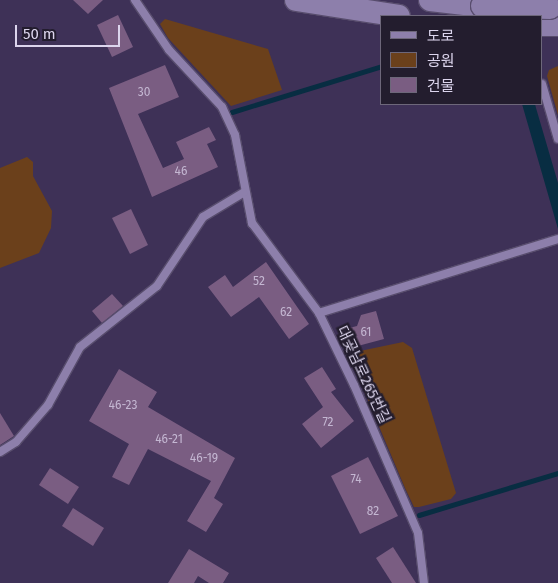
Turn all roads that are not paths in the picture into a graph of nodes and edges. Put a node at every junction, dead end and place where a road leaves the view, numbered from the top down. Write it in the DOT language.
graph roads {
  1 [pos="135,0"];
  2 [pos="296,0"];
  3 [pos="430,0"];
  4 [pos="515,0"];
  5 [pos="393,15"];
  6 [pos="521,15"];
  7 [pos="535,15"];
  8 [pos="543,87"];
  9 [pos="558,139"];
  10 [pos="243,193"];
  11 [pos="557,239"];
  12 [pos="319,313"];
  13 [pos="0,452"];
  14 [pos="424,583"];
  1 -- 10 [label="lane, 대곶남로265번길"];
  2 -- 5 [label="main road"];
  3 -- 7 [label="main road, bridge"];
  4 -- 6 [label="lane"];
  8 -- 9 [label="lane"];
  10 -- 12 [label="lane, 대곶남로265번길"];
  10 -- 13 [label="lane"];
  11 -- 12 [label="lane"];
  12 -- 14 [label="lane, 대곶남로265번길"];
}
